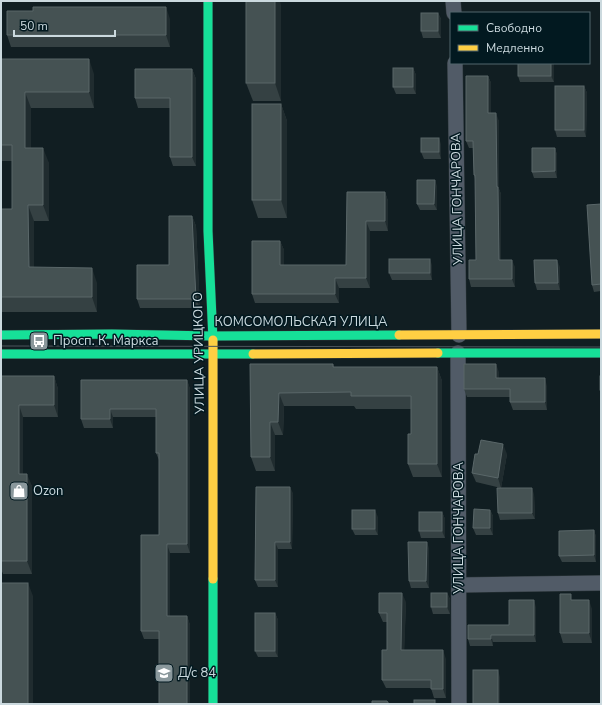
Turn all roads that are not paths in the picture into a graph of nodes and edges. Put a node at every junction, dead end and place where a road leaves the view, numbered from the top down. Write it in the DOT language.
graph roads {
  1 [pos="208,1"];
  2 [pos="453,1"];
  3 [pos="454,12"];
  4 [pos="454,64"];
  5 [pos="601,334"];
  6 [pos="1,335"];
  7 [pos="459,335"];
  8 [pos="212,336"];
  9 [pos="214,352"];
  10 [pos="601,352"];
  11 [pos="458,353"];
  12 [pos="1,354"];
  13 [pos="601,583"];
  14 [pos="459,585"];
  15 [pos="214,704"];
  16 [pos="459,704"];
  1 -- 8 [label="main road, УЛИЦА УРИЦКОГО"];
  2 -- 3 [label="street"];
  4 -- 7 [label="street, УЛИЦА ГОНЧАРОВА"];
  5 -- 7 [label="main road, КОМСОМОЛЬСКАЯ УЛИЦА"];
  6 -- 8 [label="main road, КОМСОМОЛЬСКАЯ УЛИЦА"];
  7 -- 8 [label="main road, КОМСОМОЛЬСКАЯ УЛИЦА"];
  8 -- 9 [label="main road, УЛИЦА УРИЦКОГО"];
  9 -- 11 [label="main road"];
  9 -- 12 [label="main road"];
  9 -- 15 [label="main road, УЛИЦА УРИЦКОГО"];
  10 -- 11 [label="main road"];
  11 -- 14 [label="street, УЛИЦА ГОНЧАРОВА"];
  13 -- 14 [label="street"];
  14 -- 16 [label="street, УЛИЦА ГОНЧАРОВА"];
}
